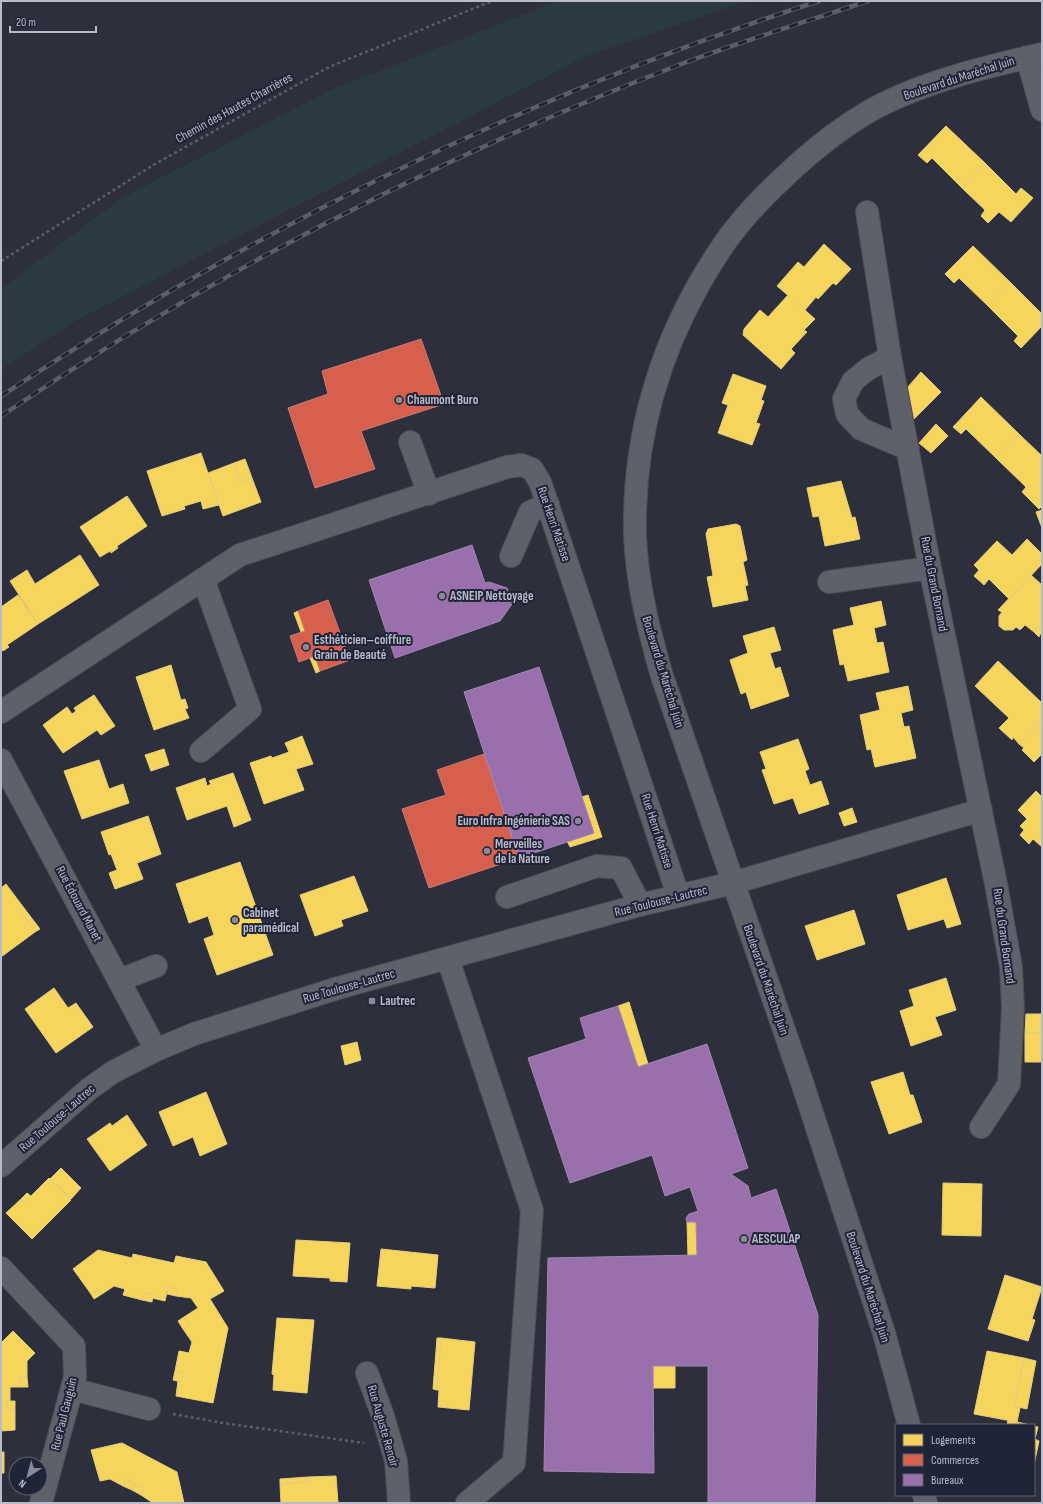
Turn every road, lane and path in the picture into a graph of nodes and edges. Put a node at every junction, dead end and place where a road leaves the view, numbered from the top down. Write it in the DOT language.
graph roads {
  1 [pos="492,1"];
  2 [pos="1035,55"];
  3 [pos="1042,110"];
  4 [pos="868,212"];
  5 [pos="1,261"];
  6 [pos="890,358"];
  7 [pos="410,442"];
  8 [pos="908,449"];
  9 [pos="428,494"];
  10 [pos="548,504"];
  11 [pos="511,556"];
  12 [pos="930,568"];
  13 [pos="212,574"];
  14 [pos="829,582"];
  15 [pos="1,712"];
  16 [pos="201,751"];
  17 [pos="1,760"];
  18 [pos="981,810"];
  19 [pos="733,883"];
  20 [pos="678,895"];
  21 [pos="507,897"];
  22 [pos="640,905"];
  23 [pos="448,959"];
  24 [pos="156,966"];
  25 [pos="120,980"];
  26 [pos="156,1050"];
  27 [pos="981,1128"];
  28 [pos="1,1166"];
  29 [pos="1,1268"];
  30 [pos="368,1373"];
  31 [pos="72,1389"];
  32 [pos="149,1409"];
  33 [pos="909,1424"];
  34 [pos="392,1448"];
  35 [pos="48,1499"];
  36 [pos="399,1503"];
  37 [pos="467,1503"];
  1 -- 5 [label="path, Chemin des Hautes Charrières"];
  2 -- 3 [label="street"];
  2 -- 19 [label="street, Boulevard du Maréchal Juin"];
  4 -- 6 [label="street, Rue du Grand Bornand"];
  6 -- 8 [label="street, Rue du Grand Bornand"];
  6 -- 8 [label="street"];
  7 -- 9 [label="street"];
  8 -- 12 [label="street, Rue du Grand Bornand"];
  9 -- 10 [label="street, Rue Henri Matisse"];
  9 -- 13 [label="street, Rue Henri Matisse"];
  10 -- 11 [label="street"];
  10 -- 20 [label="street, Rue Henri Matisse"];
  12 -- 14 [label="street"];
  12 -- 18 [label="street, Rue du Grand Bornand"];
  13 -- 15 [label="street"];
  13 -- 16 [label="street"];
  17 -- 25 [label="street, Rue Édouard Manet"];
  18 -- 19 [label="street"];
  18 -- 27 [label="street, Rue du Grand Bornand"];
  19 -- 20 [label="street, Rue Toulouse-Lautrec"];
  19 -- 33 [label="street, Boulevard du Maréchal Juin"];
  20 -- 22 [label="street, Rue Toulouse-Lautrec"];
  21 -- 22 [label="street"];
  22 -- 23 [label="street, Rue Toulouse-Lautrec"];
  23 -- 26 [label="street, Rue Toulouse-Lautrec"];
  23 -- 37 [label="street"];
  24 -- 25 [label="street"];
  25 -- 26 [label="street, Rue Édouard Manet"];
  26 -- 28 [label="street, Rue Toulouse-Lautrec"];
  29 -- 31 [label="street, Rue Paul Gauguin"];
  30 -- 34 [label="street, Rue Auguste Renoir"];
  31 -- 32 [label="street"];
  31 -- 35 [label="street, Rue Paul Gauguin"];
  32 -- 34 [label="path"];
  34 -- 36 [label="street, Rue Auguste Renoir"];
}
